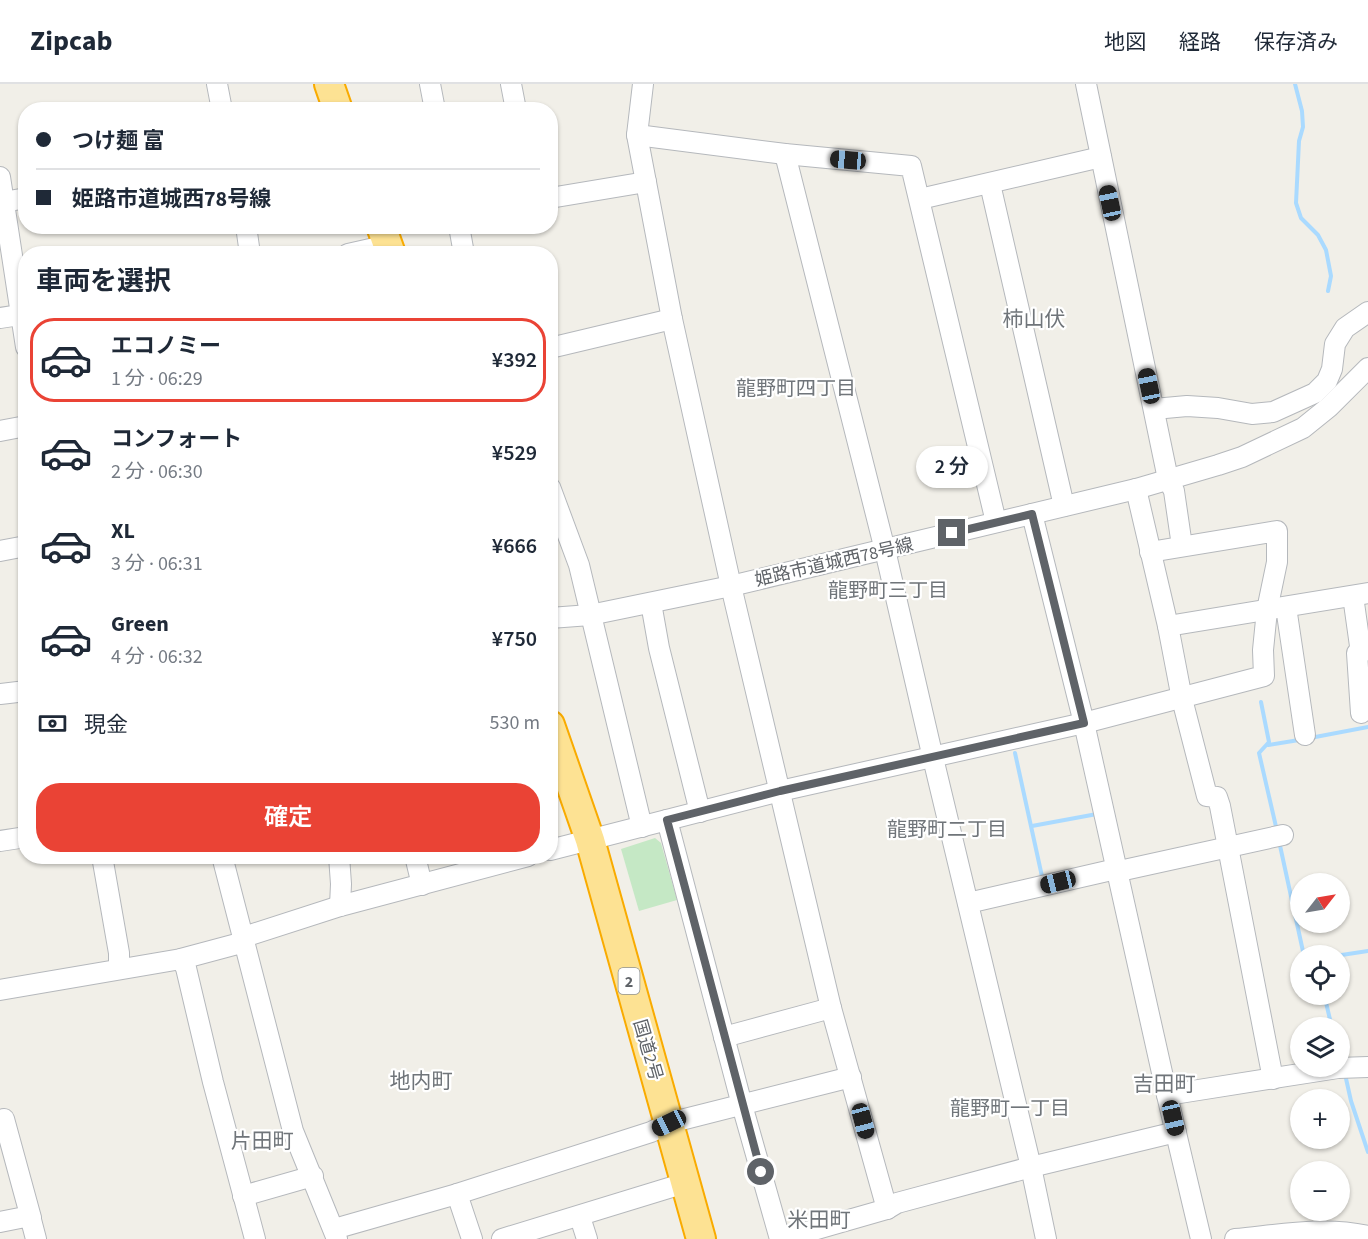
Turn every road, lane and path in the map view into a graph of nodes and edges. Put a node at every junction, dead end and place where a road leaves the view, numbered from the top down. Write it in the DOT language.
graph roads {
  1 [pos="217,84"];
  2 [pos="328,84"];
  3 [pos="430,84"];
  4 [pos="511,84"];
  5 [pos="643,84"];
  6 [pos="1086,84"];
  7 [pos="220,102"];
  8 [pos="335,102"];
  9 [pos="433,102"];
  10 [pos="514,102"];
  11 [pos="637,135"];
  12 [pos="785,154"];
  13 [pos="1101,157"];
  14 [pos="0,177"];
  15 [pos="646,182"];
  16 [pos="990,184"];
  17 [pos="558,197"];
  18 [pos="18,199"];
  19 [pos="920,199"];
  20 [pos="4,202"];
  21 [pos="385,236"];
  22 [pos="364,246"];
  23 [pos="18,285"];
  24 [pos="1368,312"];
  25 [pos="18,315"];
  26 [pos="0,318"];
  27 [pos="672,319"];
  28 [pos="558,346"];
  29 [pos="1368,368"];
  30 [pos="1154,409"];
  31 [pos="18,428"];
  32 [pos="0,431"];
  33 [pos="1168,478"];
  34 [pos="1136,489"];
  35 [pos="1064,506"];
  36 [pos="558,509"];
  37 [pos="1032,514"];
  38 [pos="996,522"];
  39 [pos="1182,546"];
  40 [pos="18,548"];
  41 [pos="885,550"];
  42 [pos="0,551"];
  43 [pos="1150,552"];
  44 [pos="731,586"];
  45 [pos="1360,594"];
  46 [pos="651,603"];
  47 [pos="1276,608"];
  48 [pos="590,615"];
  49 [pos="558,617"];
  50 [pos="1168,626"];
  51 [pos="18,692"];
  52 [pos="0,694"];
  53 [pos="1182,699"];
  54 [pos="1361,713"];
  55 [pos="1084,723"];
  56 [pos="1305,735"];
  57 [pos="558,748"];
  58 [pos="933,758"];
  59 [pos="780,791"];
  60 [pos="700,812"];
  61 [pos="667,820"];
  62 [pos="642,826"];
  63 [pos="1283,836"];
  64 [pos="18,838"];
  65 [pos="590,840"];
  66 [pos="0,841"];
  67 [pos="558,848"];
  68 [pos="1229,849"];
  69 [pos="103,864"];
  70 [pos="224,864"];
  71 [pos="340,864"];
  72 [pos="417,864"];
  73 [pos="499,864"];
  74 [pos="1116,869"];
  75 [pos="422,885"];
  76 [pos="968,903"];
  77 [pos="340,906"];
  78 [pos="244,937"];
  79 [pos="181,959"];
  80 [pos="119,969"];
  81 [pos="0,990"];
  82 [pos="831,1008"];
  83 [pos="724,1037"];
  84 [pos="1368,1067"];
  85 [pos="1350,1068"];
  86 [pos="1290,1076"];
  87 [pos="851,1077"];
  88 [pos="1273,1079"];
  89 [pos="1167,1095"];
  90 [pos="742,1105"];
  91 [pos="0,1120"];
  92 [pos="669,1123"];
  93 [pos="1176,1132"];
  94 [pos="1031,1167"];
  95 [pos="312,1176"];
  96 [pos="685,1183"];
  97 [pos="457,1194"];
  98 [pos="243,1196"];
  99 [pos="887,1209"];
  100 [pos="580,1217"];
  101 [pos="31,1218"];
  102 [pos="0,1222"];
  103 [pos="336,1234"];
  104 [pos="1367,1236"];
  105 [pos="36,1239"];
  106 [pos="255,1239"];
  107 [pos="472,1239"];
  108 [pos="502,1239"];
  109 [pos="587,1239"];
  110 [pos="701,1239"];
  111 [pos="781,1239"];
  112 [pos="1046,1239"];
  113 [pos="1202,1239"];
  114 [pos="1235,1239"];
  1 -- 7 [label="street"];
  2 -- 8 [label="highway"];
  3 -- 9 [label="street"];
  4 -- 10 [label="street"];
  5 -- 11 [label="street"];
  6 -- 13 [label="street"];
  11 -- 12 [label="street"];
  11 -- 15 [label="street"];
  12 -- 19 [label="street"];
  12 -- 41 [label="street"];
  13 -- 16 [label="street"];
  13 -- 30 [label="street"];
  14 -- 20 [label="street"];
  15 -- 17 [label="street"];
  15 -- 27 [label="street"];
  16 -- 19 [label="street"];
  16 -- 35 [label="street"];
  18 -- 20 [label="street"];
  19 -- 38 [label="street"];
  20 -- 23 [label="street"];
  21 -- 22 [label="street"];
  24 -- 30 [label="street"];
  25 -- 26 [label="street"];
  27 -- 28 [label="street"];
  27 -- 44 [label="street"];
  29 -- 33 [label="street, 姫路市道城西78号線"];
  30 -- 33 [label="street"];
  31 -- 32 [label="street"];
  33 -- 34 [label="street, 姫路市道城西78号線"];
  33 -- 39 [label="street"];
  34 -- 35 [label="street, 姫路市道城西78号線"];
  34 -- 43 [label="street"];
  35 -- 37 [label="street, 姫路市道城西78号線"];
  36 -- 48 [label="street"];
  37 -- 38 [label="street, 姫路市道城西78号線"];
  37 -- 55 [label="street"];
  38 -- 41 [label="street, 姫路市道城西78号線"];
  39 -- 43 [label="street"];
  39 -- 47 [label="street"];
  40 -- 42 [label="street"];
  41 -- 44 [label="street, 姫路市道城西78号線"];
  41 -- 58 [label="street"];
  43 -- 50 [label="street"];
  44 -- 46 [label="street, 姫路市道城西78号線"];
  44 -- 59 [label="street"];
  45 -- 47 [label="street"];
  45 -- 54 [label="street"];
  46 -- 48 [label="street, 姫路市道城西78号線"];
  46 -- 60 [label="street"];
  47 -- 50 [label="street"];
  47 -- 53 [label="street"];
  47 -- 56 [label="street"];
  48 -- 49 [label="street, 姫路市道城西78号線"];
  48 -- 62 [label="street"];
  50 -- 53 [label="street"];
  51 -- 52 [label="street"];
  53 -- 55 [label="street"];
  53 -- 68 [label="street"];
  55 -- 58 [label="street"];
  55 -- 74 [label="street"];
  57 -- 65 [label="highway, 国道2号 / 2"];
  58 -- 59 [label="street"];
  58 -- 76 [label="street"];
  59 -- 60 [label="street"];
  59 -- 82 [label="street"];
  60 -- 61 [label="street"];
  61 -- 62 [label="street"];
  61 -- 83 [label="street"];
  62 -- 65 [label="street"];
  63 -- 68 [label="street"];
  64 -- 66 [label="street"];
  65 -- 67 [label="street"];
  65 -- 92 [label="highway, 国道2号 / 2"];
  68 -- 74 [label="street"];
  68 -- 88 [label="street"];
  69 -- 80 [label="street"];
  70 -- 78 [label="street"];
  71 -- 77 [label="street"];
  72 -- 75 [label="street"];
  73 -- 75 [label="street"];
  74 -- 76 [label="street"];
  74 -- 89 [label="street"];
  75 -- 77 [label="street"];
  76 -- 94 [label="street"];
  77 -- 78 [label="street"];
  78 -- 79 [label="street"];
  78 -- 95 [label="street"];
  79 -- 80 [label="street"];
  79 -- 98 [label="street"];
  80 -- 81 [label="street"];
  82 -- 83 [label="street"];
  82 -- 87 [label="street"];
  83 -- 90 [label="street"];
  84 -- 85 [label="street"];
  86 -- 88 [label="street"];
  87 -- 90 [label="street"];
  87 -- 99 [label="street"];
  88 -- 89 [label="street"];
  89 -- 93 [label="street"];
  90 -- 92 [label="street"];
  90 -- 111 [label="street"];
  91 -- 101 [label="street"];
  92 -- 96 [label="highway, 国道2号 / 2"];
  92 -- 97 [label="street"];
  93 -- 94 [label="street"];
  93 -- 113 [label="street"];
  94 -- 99 [label="street"];
  94 -- 112 [label="street"];
  95 -- 98 [label="street"];
  95 -- 103 [label="street"];
  96 -- 100 [label="street"];
  96 -- 110 [label="highway, 国道2号 / 2"];
  97 -- 103 [label="street"];
  97 -- 107 [label="street"];
  98 -- 106 [label="street"];
  99 -- 111 [label="street"];
  100 -- 108 [label="street"];
  100 -- 109 [label="street"];
  101 -- 102 [label="street"];
  101 -- 105 [label="street"];
  104 -- 114 [label="street"];
}
